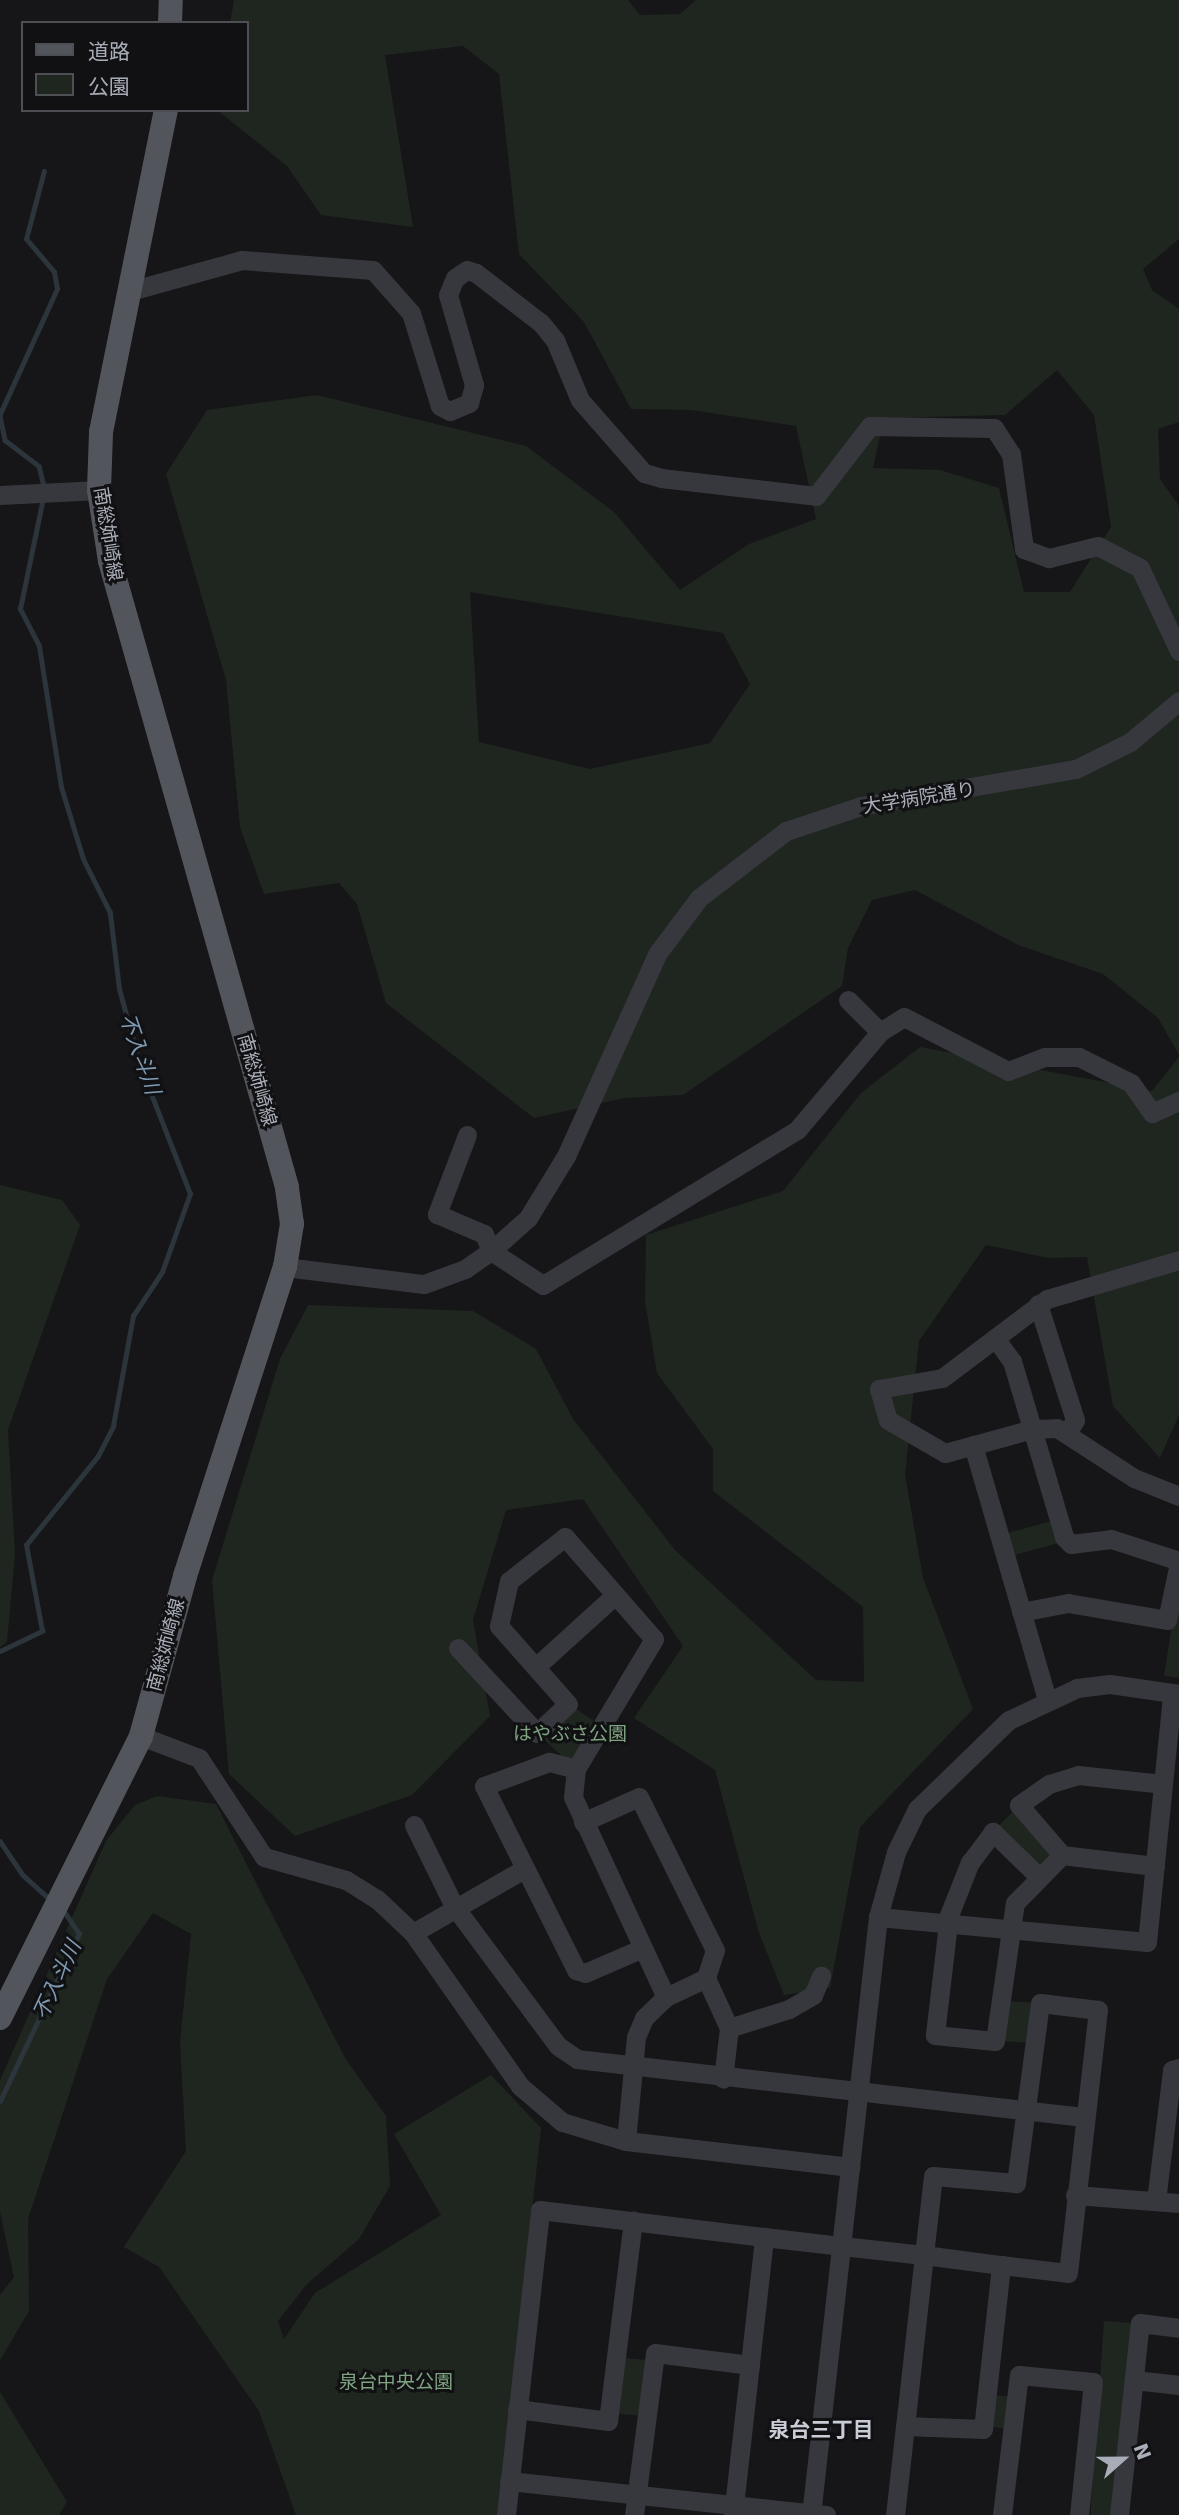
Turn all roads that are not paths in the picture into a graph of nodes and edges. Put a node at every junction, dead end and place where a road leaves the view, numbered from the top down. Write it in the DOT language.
graph roads {
  1 [pos="171,0"];
  2 [pos="170,21"];
  3 [pos="166,112"];
  4 [pos="130,291"];
  5 [pos="99,490"];
  6 [pos="0,495"];
  7 [pos="1179,651"];
  8 [pos="1179,701"];
  9 [pos="848,1000"];
  10 [pos="880,1032"];
  11 [pos="1179,1101"];
  12 [pos="467,1135"];
  13 [pos="491,1251"];
  14 [pos="1179,1259"];
  15 [pos="285,1267"];
  16 [pos="1038,1304"];
  17 [pos="995,1338"];
  18 [pos="1032,1429"];
  19 [pos="1068,1432"];
  20 [pos="973,1445"];
  21 [pos="1179,1496"];
  22 [pos="1179,1562"];
  23 [pos="614,1596"];
  24 [pos="1021,1612"];
  25 [pos="458,1648"];
  26 [pos="539,1664"];
  27 [pos="1175,1694"];
  28 [pos="1047,1700"];
  29 [pos="141,1736"];
  30 [pos="576,1769"];
  31 [pos="1163,1784"];
  32 [pos="583,1822"];
  33 [pos="414,1825"];
  34 [pos="1062,1855"];
  35 [pos="1155,1866"];
  36 [pos="524,1870"];
  37 [pos="1037,1875"];
  38 [pos="454,1906"];
  39 [pos="878,1917"];
  40 [pos="947,1923"];
  41 [pos="1008,1929"];
  42 [pos="414,1933"];
  43 [pos="643,1948"];
  44 [pos="821,1976"];
  45 [pos="706,1978"];
  46 [pos="666,1997"];
  47 [pos="0,2018"];
  48 [pos="729,2028"];
  49 [pos="632,2066"];
  50 [pos="1179,2068"];
  51 [pos="723,2079"];
  52 [pos="860,2095"];
  53 [pos="1023,2111"];
  54 [pos="1084,2117"];
  55 [pos="626,2141"];
  56 [pos="849,2167"];
  57 [pos="1075,2196"];
  58 [pos="1156,2201"];
  59 [pos="1179,2203"];
  60 [pos="633,2221"];
  61 [pos="764,2236"];
  62 [pos="842,2246"];
  63 [pos="924,2255"];
  64 [pos="1001,2264"];
  65 [pos="1179,2328"];
  66 [pos="750,2365"];
  67 [pos="1134,2380"];
  68 [pos="1179,2385"];
  69 [pos="517,2409"];
  70 [pos="905,2426"];
  71 [pos="509,2481"];
  72 [pos="636,2495"];
  73 [pos="733,2510"];
  74 [pos="816,2514"];
  75 [pos="506,2515"];
  76 [pos="634,2515"];
  77 [pos="895,2515"];
  78 [pos="1002,2515"];
  79 [pos="1079,2515"];
  80 [pos="1119,2515"];
  1 -- 2 [label="main road"];
  3 -- 4 [label="main road, 南総姉崎線"];
  4 -- 5 [label="main road, 南総姉崎線"];
  4 -- 7 [label="street"];
  5 -- 6 [label="street"];
  5 -- 15 [label="main road, 南総姉崎線"];
  8 -- 13 [label="street, 大学病院通り"];
  9 -- 10 [label="street"];
  10 -- 11 [label="street"];
  10 -- 13 [label="street"];
  12 -- 13 [label="street"];
  13 -- 15 [label="street, 大学病院通り"];
  14 -- 16 [label="street"];
  15 -- 29 [label="main road, 南総姉崎線"];
  16 -- 17 [label="street"];
  16 -- 19 [label="street"];
  17 -- 18 [label="street"];
  17 -- 20 [label="street"];
  18 -- 19 [label="street"];
  18 -- 20 [label="street"];
  18 -- 22 [label="street"];
  19 -- 21 [label="street"];
  20 -- 24 [label="street"];
  22 -- 24 [label="street"];
  23 -- 26 [label="street"];
  23 -- 26 [label="street"];
  23 -- 30 [label="street"];
  24 -- 28 [label="street"];
  25 -- 26 [label="street"];
  27 -- 28 [label="street"];
  27 -- 31 [label="street"];
  28 -- 39 [label="street"];
  29 -- 42 [label="street"];
  29 -- 47 [label="main road, 南総姉崎線"];
  30 -- 32 [label="street"];
  30 -- 36 [label="street"];
  31 -- 34 [label="street"];
  31 -- 35 [label="street"];
  32 -- 43 [label="street"];
  32 -- 45 [label="street"];
  33 -- 38 [label="street"];
  34 -- 35 [label="street"];
  34 -- 37 [label="street"];
  35 -- 41 [label="street"];
  36 -- 38 [label="street"];
  36 -- 43 [label="street"];
  37 -- 40 [label="street"];
  37 -- 41 [label="street"];
  38 -- 42 [label="street"];
  38 -- 49 [label="street"];
  39 -- 40 [label="street"];
  39 -- 52 [label="street"];
  40 -- 41 [label="street"];
  40 -- 41 [label="street"];
  42 -- 55 [label="street"];
  43 -- 46 [label="street"];
  44 -- 48 [label="street"];
  45 -- 46 [label="street"];
  45 -- 48 [label="street"];
  46 -- 49 [label="street"];
  48 -- 51 [label="street"];
  49 -- 51 [label="street"];
  49 -- 55 [label="street"];
  50 -- 58 [label="street"];
  51 -- 52 [label="street"];
  52 -- 53 [label="street"];
  52 -- 56 [label="street"];
  53 -- 54 [label="street"];
  53 -- 54 [label="street"];
  53 -- 63 [label="street"];
  54 -- 57 [label="street"];
  55 -- 56 [label="street"];
  56 -- 62 [label="street"];
  57 -- 58 [label="street"];
  57 -- 64 [label="street"];
  58 -- 59 [label="street"];
  60 -- 61 [label="street"];
  60 -- 69 [label="street"];
  60 -- 69 [label="street"];
  61 -- 62 [label="street"];
  61 -- 66 [label="street"];
  62 -- 63 [label="street"];
  62 -- 74 [label="street"];
  63 -- 64 [label="street"];
  63 -- 70 [label="street"];
  64 -- 70 [label="street"];
  65 -- 67 [label="street"];
  66 -- 72 [label="street"];
  66 -- 73 [label="street"];
  67 -- 68 [label="street"];
  67 -- 80 [label="street"];
  69 -- 71 [label="street"];
  70 -- 77 [label="street"];
  71 -- 72 [label="street"];
  71 -- 75 [label="street"];
  72 -- 73 [label="street"];
  72 -- 76 [label="street"];
  73 -- 74 [label="street"];
  78 -- 79 [label="street"];
}
